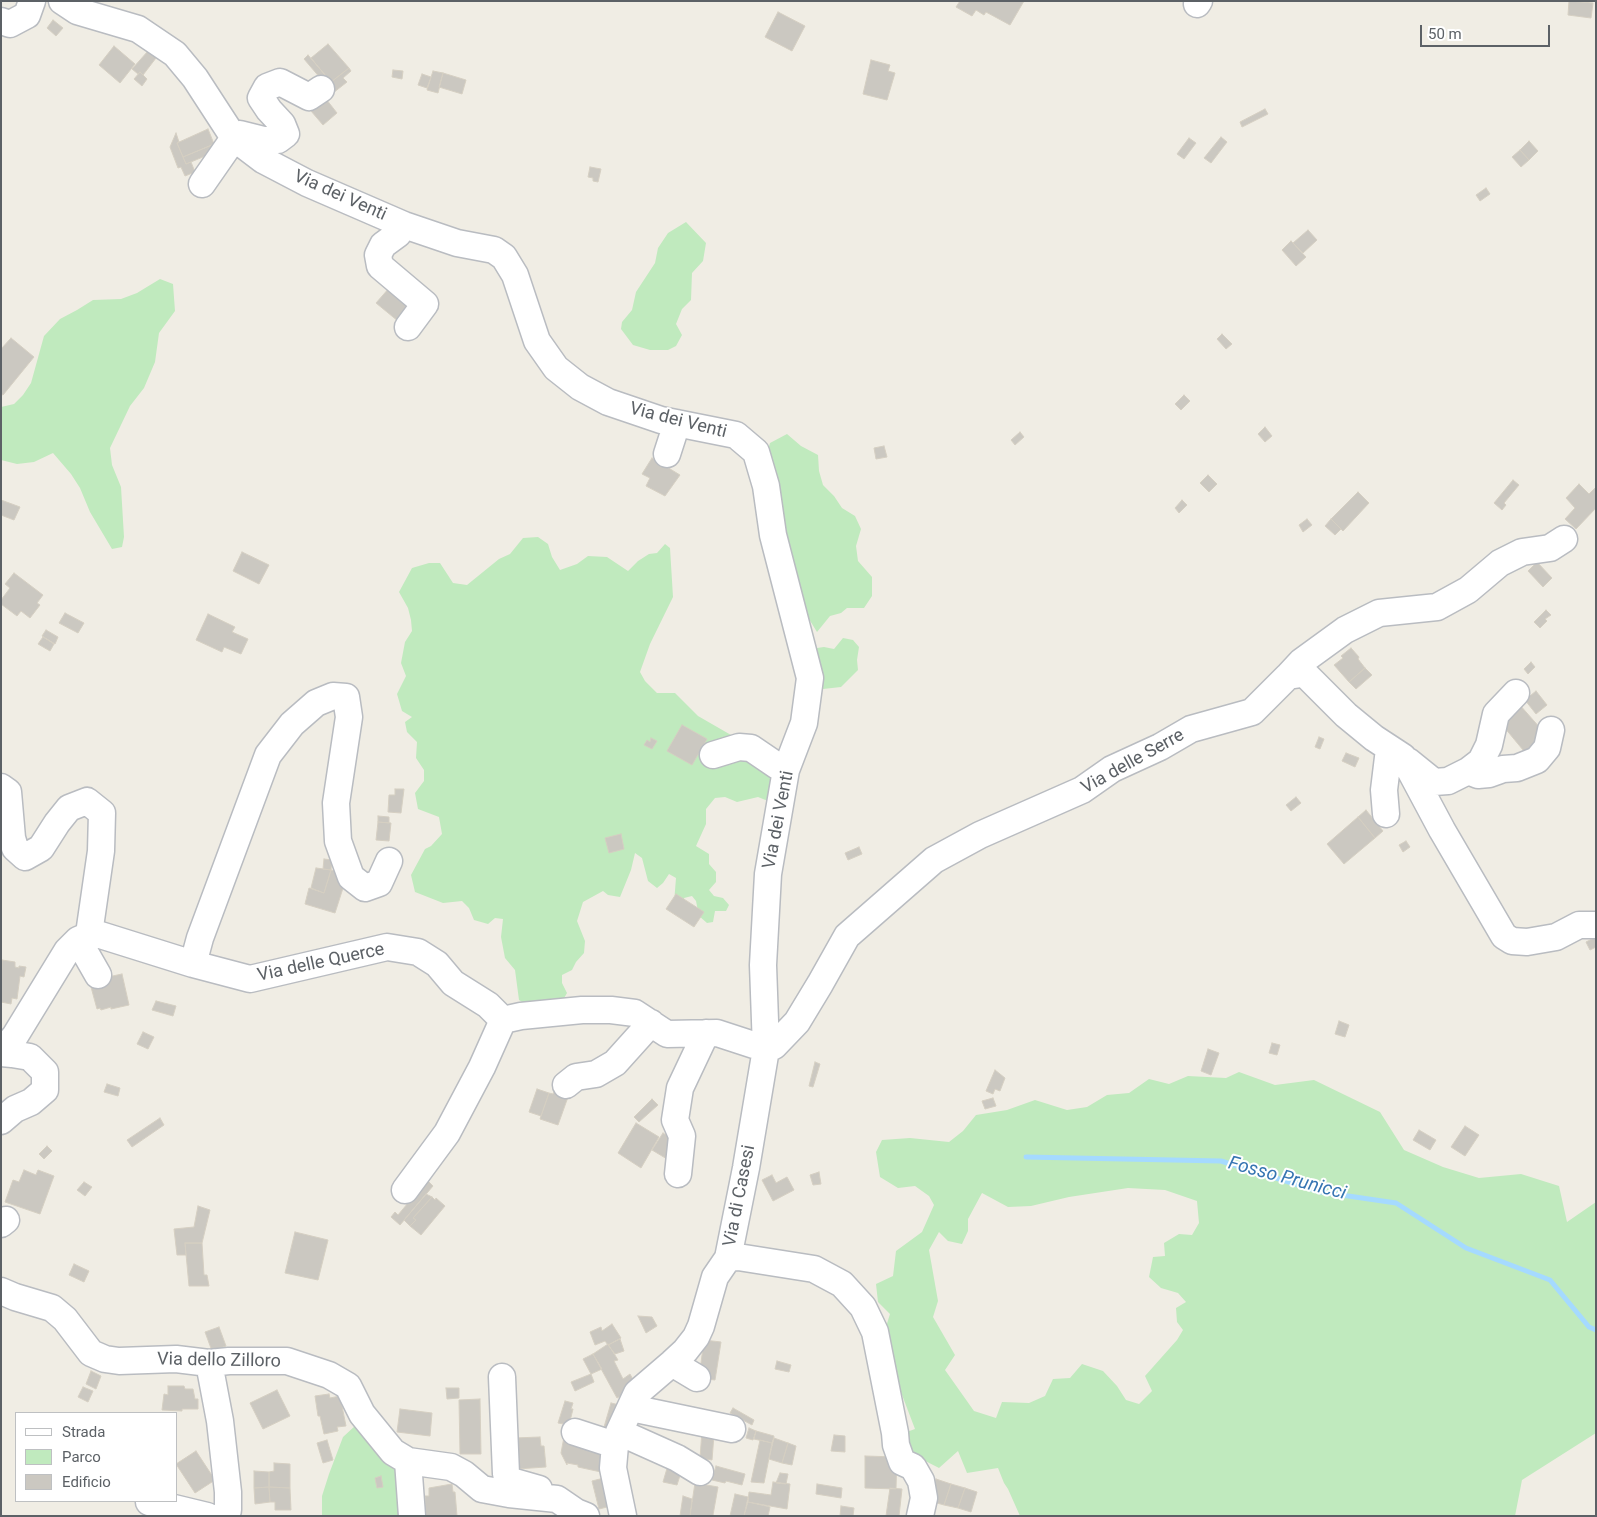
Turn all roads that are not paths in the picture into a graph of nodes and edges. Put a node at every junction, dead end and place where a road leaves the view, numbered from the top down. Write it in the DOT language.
graph roads {
  1 [pos="32,1"];
  2 [pos="62,1"];
  3 [pos="1,21"];
  4 [pos="320,89"];
  5 [pos="234,138"];
  6 [pos="202,184"];
  7 [pos="404,225"];
  8 [pos="408,327"];
  9 [pos="677,423"];
  10 [pos="667,454"];
  11 [pos="1564,539"];
  12 [pos="1288,676"];
  13 [pos="1516,693"];
  14 [pos="346,697"];
  15 [pos="1551,730"];
  16 [pos="1396,753"];
  17 [pos="713,755"];
  18 [pos="786,770"];
  19 [pos="1468,771"];
  20 [pos="1,787"];
  21 [pos="1386,814"];
  22 [pos="319,841"];
  23 [pos="389,861"];
  24 [pos="1596,926"];
  25 [pos="86,937"];
  26 [pos="192,964"];
  27 [pos="98,975"];
  28 [pos="503,1020"];
  29 [pos="651,1023"];
  30 [pos="706,1033"];
  31 [pos="766,1049"];
  32 [pos="1,1053"];
  33 [pos="566,1085"];
  34 [pos="1,1121"];
  35 [pos="678,1174"];
  36 [pos="405,1190"];
  37 [pos="728,1258"];
  38 [pos="1,1291"];
  39 [pos="209,1363"];
  40 [pos="672,1363"];
  41 [pos="502,1377"];
  42 [pos="697,1378"];
  43 [pos="631,1408"];
  44 [pos="732,1429"];
  45 [pos="575,1432"];
  46 [pos="617,1439"];
  47 [pos="408,1461"];
  48 [pos="700,1472"];
  49 [pos="557,1499"];
  50 [pos="149,1502"];
  51 [pos="207,1516"];
  52 [pos="222,1516"];
  53 [pos="412,1516"];
  54 [pos="586,1516"];
  55 [pos="622,1516"];
  56 [pos="920,1516"];
  1 -- 3 [label="street"];
  2 -- 5 [label="street, Via dei Venti"];
  4 -- 5 [label="street"];
  5 -- 6 [label="street"];
  5 -- 7 [label="street, Via dei Venti"];
  7 -- 8 [label="street"];
  7 -- 9 [label="street, Via dei Venti"];
  9 -- 10 [label="street"];
  9 -- 18 [label="street, Via dei Venti"];
  11 -- 12 [label="street, Via delle Serre"];
  12 -- 16 [label="street"];
  12 -- 31 [label="street, Via delle Serre"];
  13 -- 19 [label="street"];
  14 -- 22 [label="street"];
  14 -- 23 [label="street"];
  14 -- 26 [label="street"];
  15 -- 19 [label="street"];
  16 -- 19 [label="street"];
  16 -- 21 [label="street"];
  16 -- 24 [label="street"];
  17 -- 18 [label="street"];
  18 -- 31 [label="street, Via dei Venti"];
  20 -- 25 [label="street"];
  25 -- 26 [label="street, Via delle Querce"];
  25 -- 27 [label="street"];
  25 -- 32 [label="street"];
  26 -- 28 [label="street, Via delle Querce"];
  28 -- 29 [label="street"];
  28 -- 36 [label="street"];
  29 -- 30 [label="street"];
  29 -- 33 [label="street"];
  30 -- 31 [label="street"];
  30 -- 35 [label="street"];
  31 -- 37 [label="street, Via di Casesi"];
  32 -- 34 [label="street"];
  37 -- 40 [label="street, Via di Casesi"];
  37 -- 56 [label="street"];
  38 -- 39 [label="street, Via dello Zilloro"];
  39 -- 47 [label="street, Via dello Zilloro"];
  39 -- 52 [label="street"];
  40 -- 42 [label="street"];
  40 -- 43 [label="street, Via di Casesi"];
  41 -- 49 [label="street"];
  43 -- 44 [label="street"];
  43 -- 46 [label="street, Via di Casesi"];
  45 -- 46 [label="street"];
  46 -- 48 [label="street"];
  46 -- 55 [label="street, Via di Casesi"];
  47 -- 49 [label="street, Via dello Zilloro"];
  47 -- 53 [label="street"];
  49 -- 54 [label="street, Via dello Zilloro"];
  50 -- 51 [label="street"];
}
